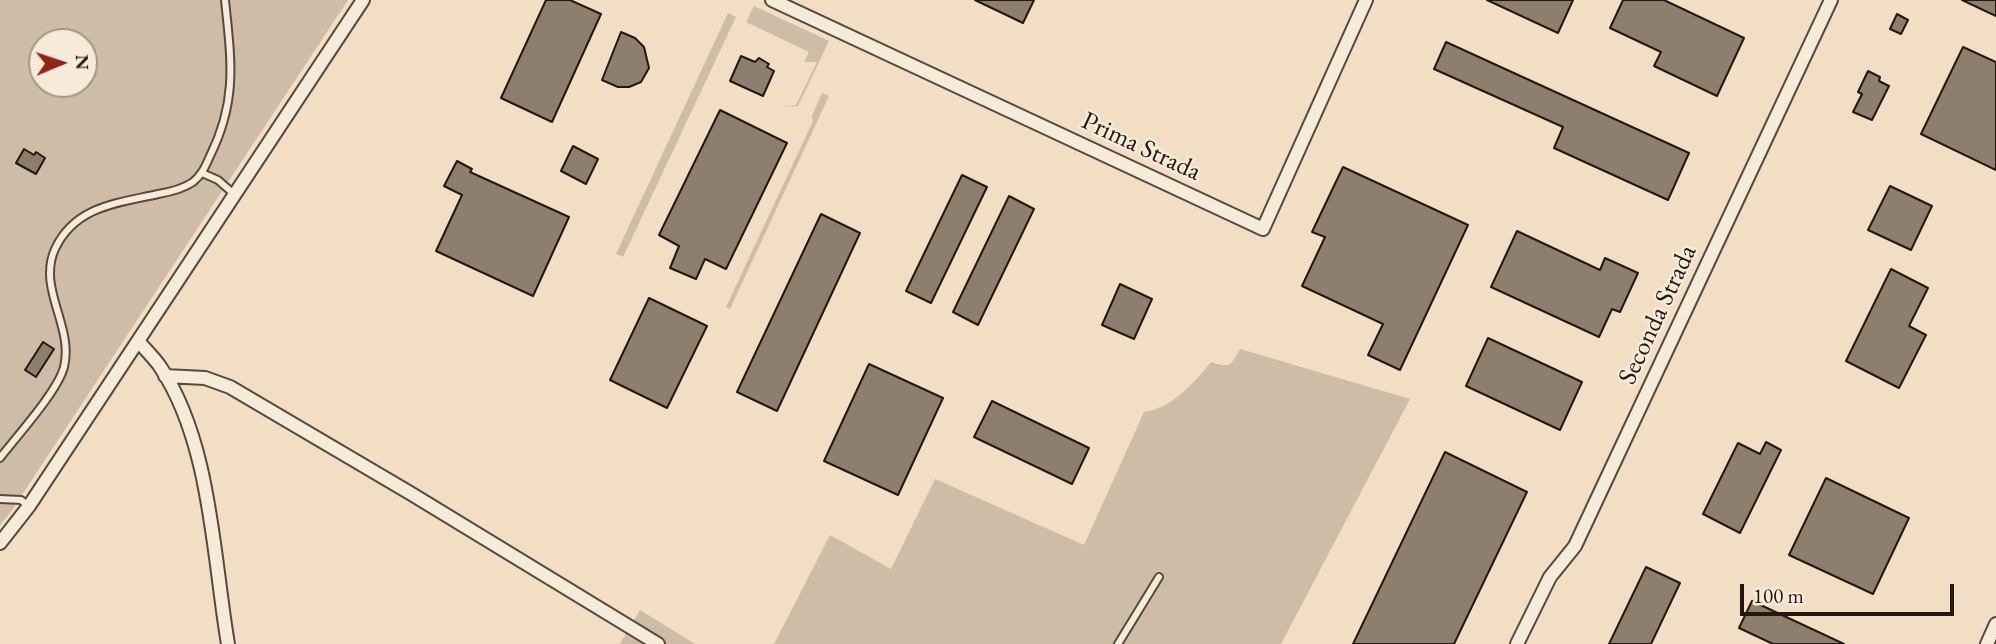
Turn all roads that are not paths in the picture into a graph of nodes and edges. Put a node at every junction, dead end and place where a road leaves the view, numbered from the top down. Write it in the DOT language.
graph roads {
  1 [pos="225,0"];
  2 [pos="363,0"];
  3 [pos="772,0"];
  4 [pos="1366,0"];
  5 [pos="1831,0"];
  6 [pos="202,173"];
  7 [pos="235,195"];
  8 [pos="138,341"];
  9 [pos="165,376"];
  10 [pos="0,458"];
  11 [pos="0,499"];
  12 [pos="29,506"];
  13 [pos="0,543"];
  14 [pos="1159,577"];
  15 [pos="1996,624"];
  16 [pos="228,644"];
  17 [pos="658,644"];
  18 [pos="1118,644"];
  19 [pos="1517,644"];
  20 [pos="1987,644"];
  1 -- 6 [label="lane"];
  2 -- 7 [label="street"];
  3 -- 4 [label="street, Prima Strada"];
  5 -- 19 [label="street, Seconda Strada"];
  6 -- 7 [label="lane"];
  6 -- 10 [label="lane"];
  7 -- 8 [label="street"];
  8 -- 9 [label="street"];
  8 -- 12 [label="street"];
  9 -- 16 [label="street"];
  9 -- 17 [label="street"];
  11 -- 12 [label="lane"];
  12 -- 13 [label="street"];
  14 -- 18 [label="lane"];
  15 -- 20 [label="street"];
}
